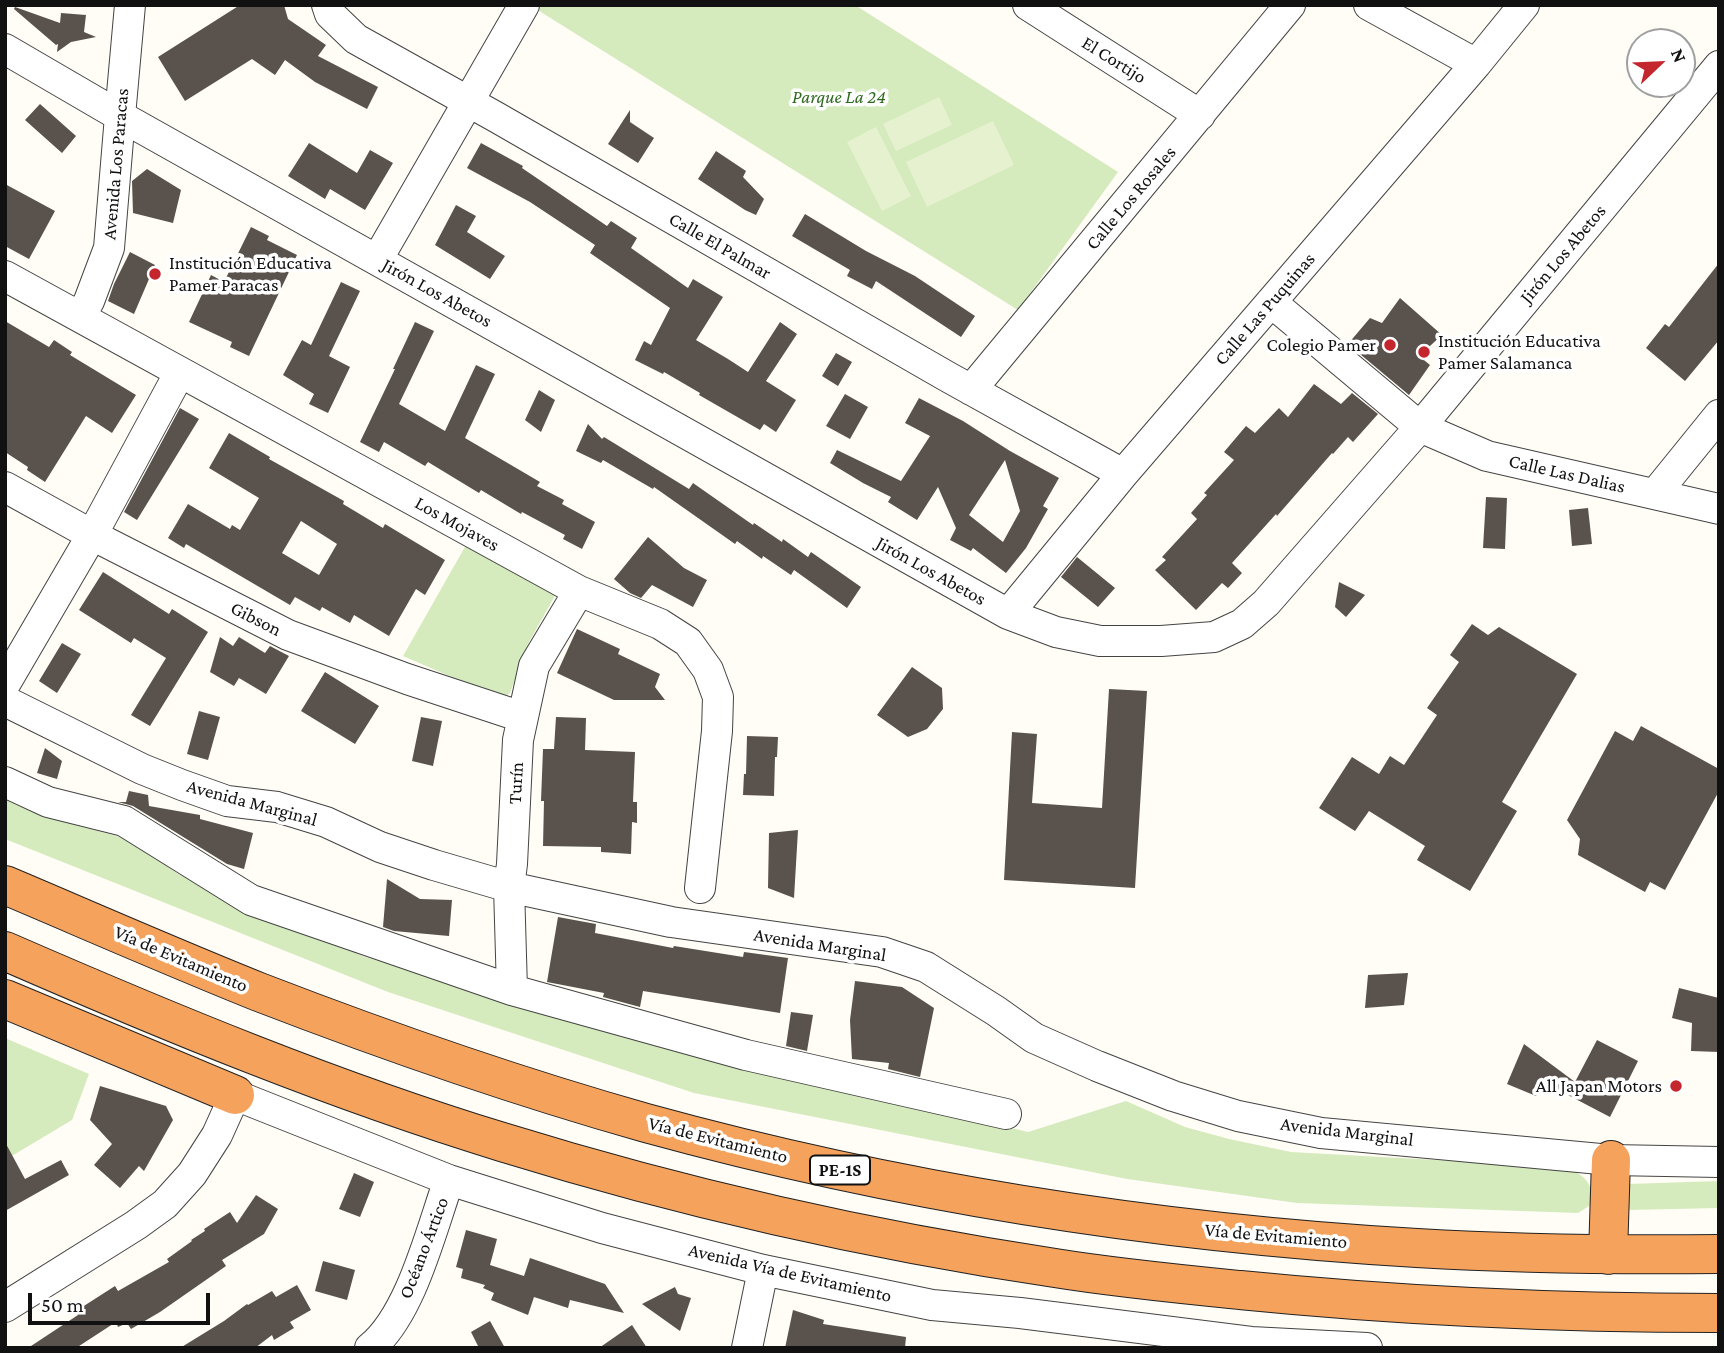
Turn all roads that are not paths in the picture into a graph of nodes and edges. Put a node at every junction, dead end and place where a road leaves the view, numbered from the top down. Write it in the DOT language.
graph roads {
  1 [pos="131,5"];
  2 [pos="327,5"];
  3 [pos="524,5"];
  4 [pos="1028,5"];
  5 [pos="1290,5"];
  6 [pos="1369,5"];
  7 [pos="1524,5"];
  8 [pos="5,49"];
  9 [pos="1476,64"];
  10 [pos="1719,66"];
  11 [pos="468,102"];
  12 [pos="1200,115"];
  13 [pos="120,116"];
  14 [pos="377,260"];
  15 [pos="5,276"];
  16 [pos="1271,302"];
  17 [pos="80,317"];
  18 [pos="180,372"];
  19 [pos="971,390"];
  20 [pos="1719,415"];
  21 [pos="1420,427"];
  22 [pos="1123,474"];
  23 [pos="5,487"];
  24 [pos="1655,494"];
  25 [pos="1719,509"];
  26 [pos="92,535"];
  27 [pos="579,591"];
  28 [pos="1008,614"];
  29 [pos="5,684"];
  30 [pos="5,701"];
  31 [pos="522,717"];
  32 [pos="5,782"];
  33 [pos="5,885"];
  34 [pos="509,887"];
  35 [pos="700,888"];
  36 [pos="5,951"];
  37 [pos="512,990"];
  38 [pos="5,999"];
  39 [pos="236,1095"];
  40 [pos="1006,1114"];
  41 [pos="1611,1160"];
  42 [pos="1719,1162"];
  43 [pos="449,1180"];
  44 [pos="1711,1249"];
  45 [pos="1608,1255"];
  46 [pos="763,1270"];
  47 [pos="5,1307"];
  48 [pos="1719,1313"];
  49 [pos="1251,1345"];
  50 [pos="370,1348"];
  51 [pos="747,1348"];
  52 [pos="1367,1348"];
  1 -- 13 [label="street, Avenida Los Paracas"];
  2 -- 11 [label="street, Calle El Palmar"];
  3 -- 11 [label="street"];
  4 -- 12 [label="street, El Cortijo"];
  5 -- 12 [label="street, Calle Los Rosales"];
  6 -- 9 [label="street"];
  7 -- 9 [label="street, Calle Las Puquinas"];
  8 -- 13 [label="street, Jirón Los Abetos"];
  9 -- 16 [label="street, Calle Las Puquinas"];
  10 -- 21 [label="street, Jirón Los Abetos"];
  11 -- 14 [label="street"];
  11 -- 19 [label="street, Calle El Palmar"];
  12 -- 19 [label="street, Calle Los Rosales"];
  13 -- 14 [label="street, Jirón Los Abetos"];
  13 -- 17 [label="street, Avenida Los Paracas"];
  14 -- 28 [label="street, Jirón Los Abetos"];
  15 -- 17 [label="street, Los Mojaves"];
  16 -- 21 [label="street, Calle Las Dalias"];
  16 -- 22 [label="street, Calle Las Puquinas"];
  17 -- 18 [label="street, Los Mojaves"];
  18 -- 26 [label="street"];
  18 -- 27 [label="street, Los Mojaves"];
  19 -- 22 [label="street, Calle El Palmar"];
  20 -- 24 [label="street"];
  21 -- 24 [label="street, Calle Las Dalias"];
  21 -- 28 [label="street, Jirón Los Abetos"];
  22 -- 28 [label="street, Calle Las Puquinas"];
  23 -- 26 [label="street, Gibson"];
  24 -- 25 [label="street, Calle Las Dalias"];
  26 -- 29 [label="street"];
  26 -- 31 [label="street, Gibson"];
  27 -- 31 [label="street, Turín"];
  27 -- 35 [label="street, Los Mojaves"];
  30 -- 34 [label="street, Avenida Marginal"];
  31 -- 34 [label="street, Turín"];
  32 -- 37 [label="street"];
  33 -- 45 [label="highway, Vía de Evitamiento / PE-1S"];
  34 -- 37 [label="street, Turín"];
  34 -- 41 [label="street, Avenida Marginal"];
  36 -- 48 [label="highway"];
  37 -- 40 [label="street"];
  38 -- 39 [label="highway"];
  39 -- 43 [label="street, Avenida Vía de Evitamiento"];
  39 -- 47 [label="street"];
  41 -- 42 [label="street, Avenida Marginal"];
  41 -- 45 [label="highway"];
  43 -- 46 [label="street, Avenida Vía de Evitamiento"];
  43 -- 50 [label="street, Océano Ártico"];
  44 -- 45 [label="highway, Vía de Evitamiento / PE-1S"];
  46 -- 49 [label="street, Avenida Vía de Evitamiento"];
  46 -- 51 [label="street"];
  49 -- 52 [label="street, Avenida Vía de Evitamiento"];
}
